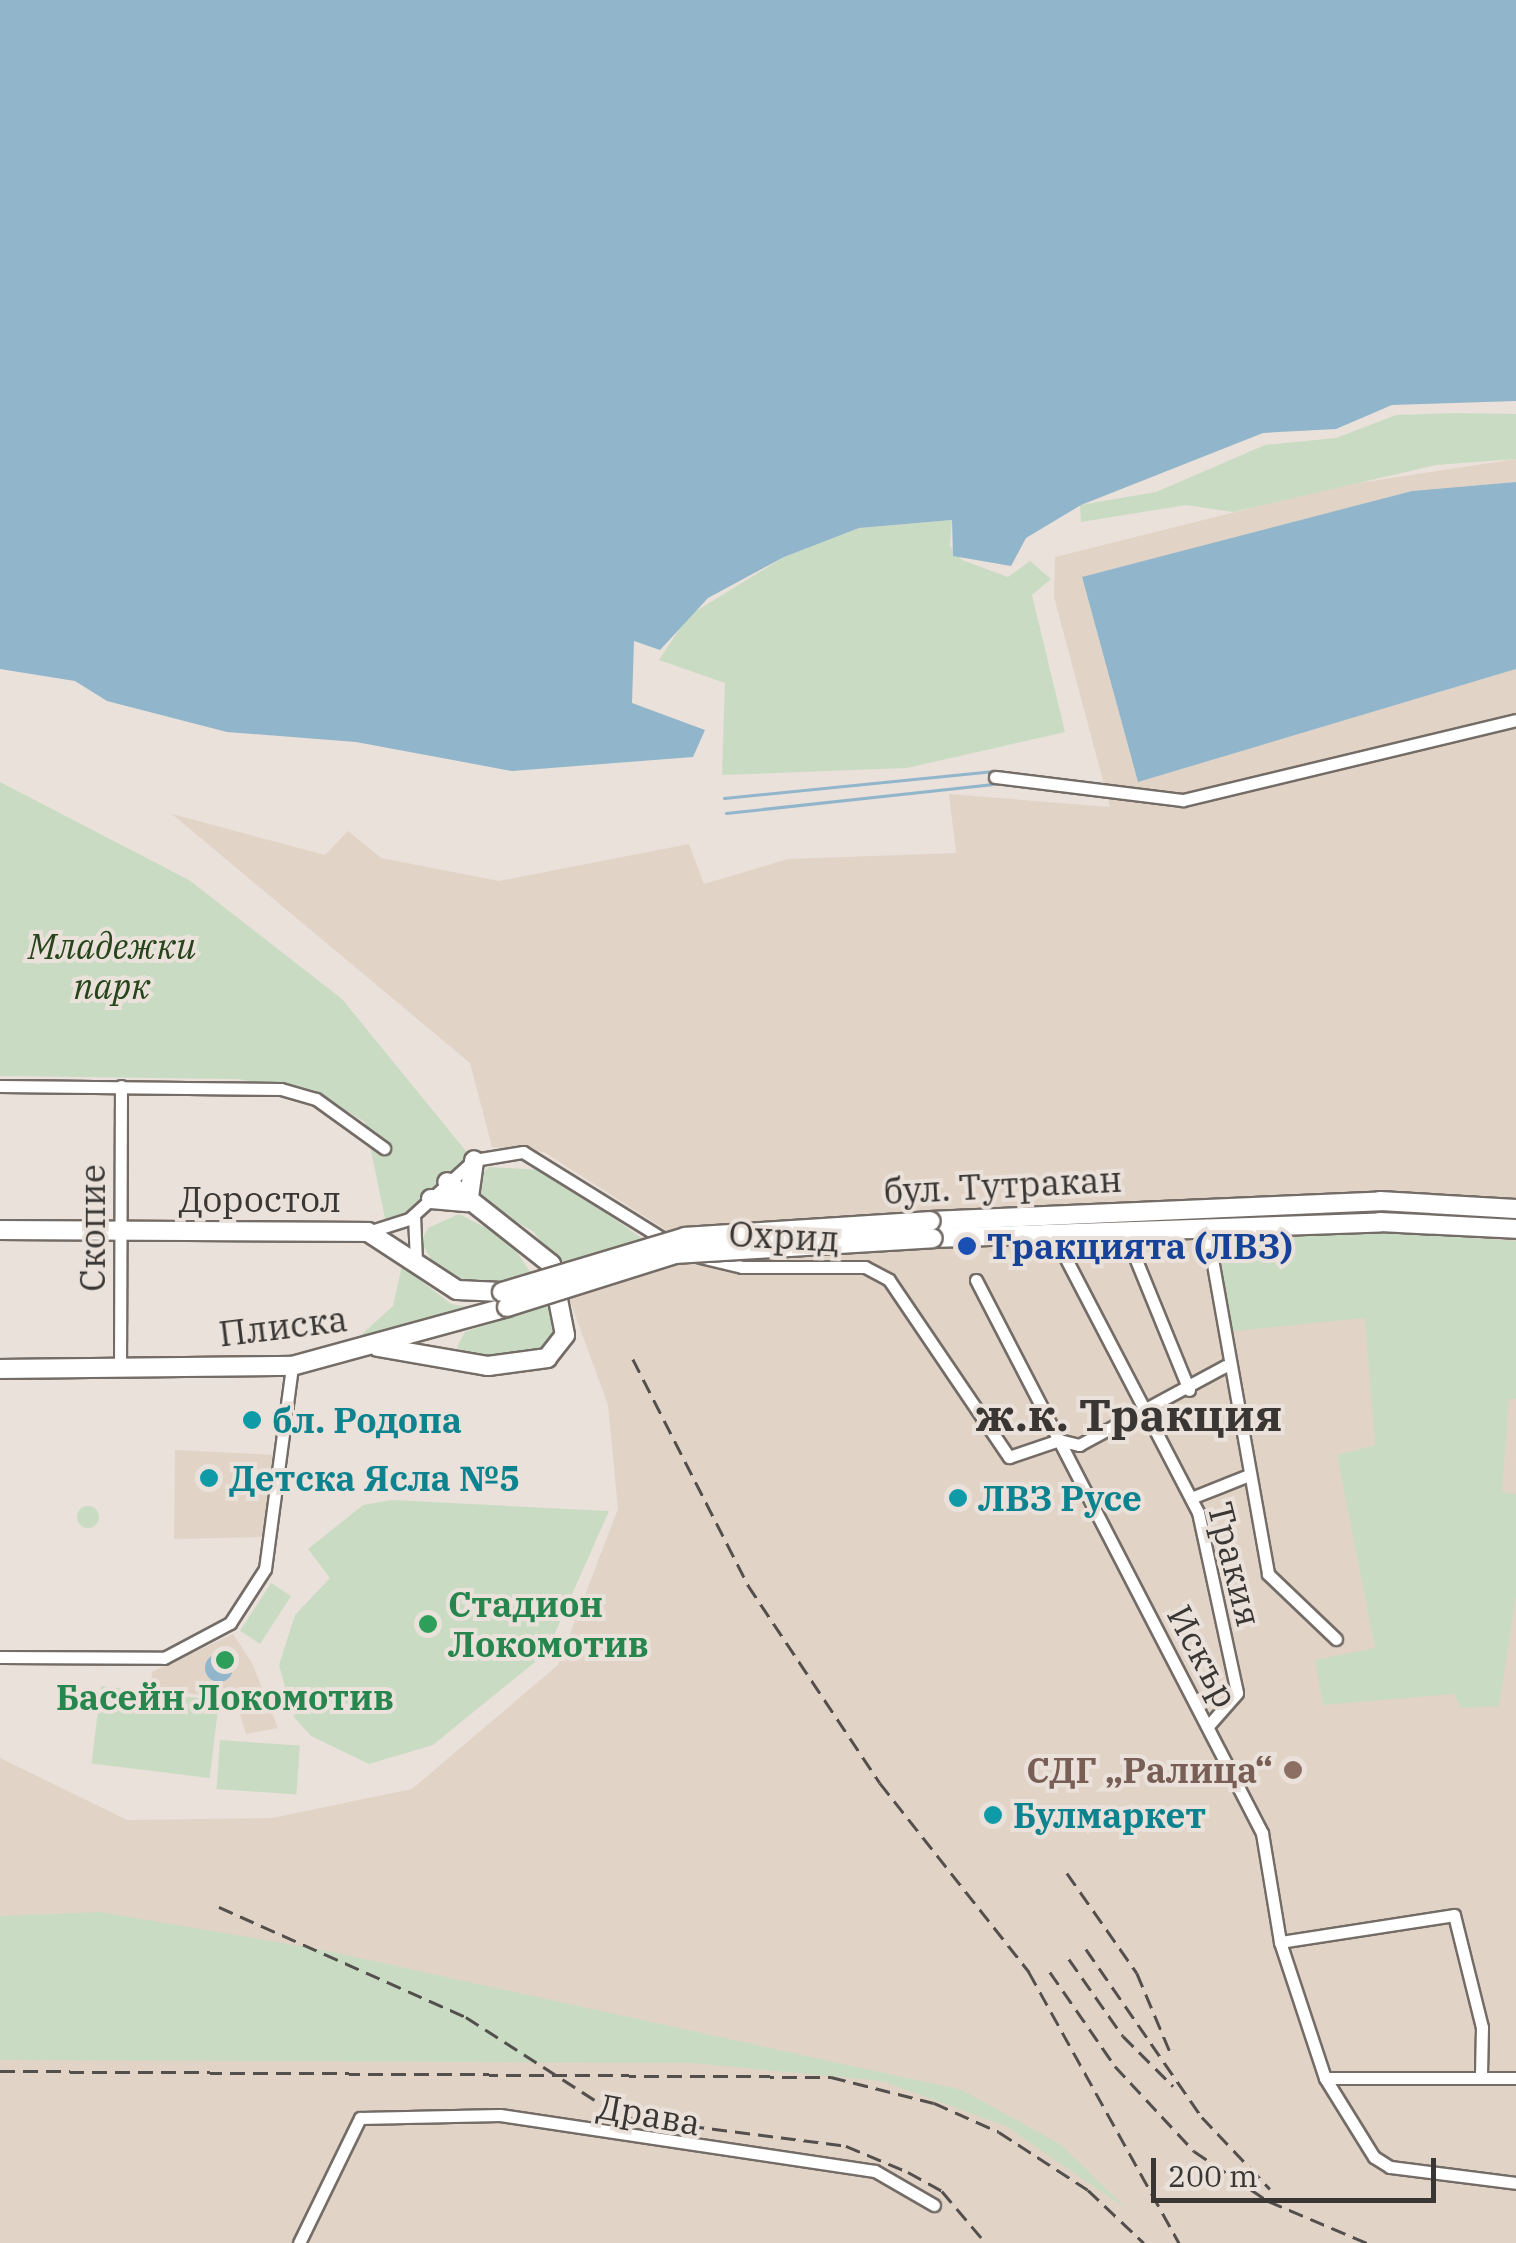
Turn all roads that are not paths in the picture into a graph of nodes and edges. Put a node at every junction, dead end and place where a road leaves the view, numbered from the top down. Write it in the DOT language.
graph roads {
  1 [pos="1516,720"];
  2 [pos="996,777"];
  3 [pos="0,1086"];
  4 [pos="120,1086"];
  5 [pos="384,1148"];
  6 [pos="474,1160"];
  7 [pos="447,1182"];
  8 [pos="431,1199"];
  9 [pos="473,1201"];
  10 [pos="1205,1206"];
  11 [pos="1516,1208"];
  12 [pos="414,1215"];
  13 [pos="1206,1226"];
  14 [pos="1516,1229"];
  15 [pos="0,1230"];
  16 [pos="931,1230"];
  17 [pos="118,1231"];
  18 [pos="368,1232"];
  19 [pos="1132,1250"];
  20 [pos="1063,1253"];
  21 [pos="416,1260"];
  22 [pos="976,1280"];
  23 [pos="504,1299"];
  24 [pos="448,1326"];
  25 [pos="378,1347"];
  26 [pos="451,1364"];
  27 [pos="292,1366"];
  28 [pos="1225,1366"];
  29 [pos="0,1369"];
  30 [pos="120,1370"];
  31 [pos="1189,1390"];
  32 [pos="1147,1413"];
  33 [pos="1059,1440"];
  34 [pos="1249,1475"];
  35 [pos="1191,1498"];
  36 [pos="1336,1638"];
  37 [pos="0,1657"];
  38 [pos="1208,1726"];
  39 [pos="1280,1942"];
  40 [pos="1482,2075"];
  41 [pos="1325,2078"];
  42 [pos="1516,2078"];
  43 [pos="1516,2183"];
  44 [pos="934,2205"];
  45 [pos="299,2243"];
  1 -- 2 [label="street"];
  3 -- 4 [label="street"];
  4 -- 5 [label="street"];
  4 -- 17 [label="street, Скопие"];
  6 -- 7 [label="street, Охрид"];
  6 -- 9 [label="main road"];
  6 -- 33 [label="street, Охрид"];
  7 -- 8 [label="street, Охрид"];
  7 -- 9 [label="main road"];
  8 -- 9 [label="main road"];
  8 -- 12 [label="street, Охрид"];
  9 -- 26 [label="main road"];
  10 -- 11 [label="main road, бул. Тутракан"];
  10 -- 13 [label="street"];
  10 -- 16 [label="main road, бул. Тутракан"];
  12 -- 18 [label="street"];
  12 -- 21 [label="street"];
  13 -- 14 [label="main road, бул. Тутракан"];
  13 -- 16 [label="main road, бул. Тутракан"];
  13 -- 28 [label="street"];
  15 -- 17 [label="main road, Доростол"];
  16 -- 23 [label="main road, бул. Тутракан, bridge"];
  17 -- 18 [label="main road, Доростол"];
  17 -- 30 [label="street, Скопие"];
  18 -- 21 [label="main road, Доростол"];
  19 -- 31 [label="street"];
  20 -- 32 [label="street, Тракия"];
  21 -- 23 [label="main road, Доростол"];
  22 -- 33 [label="street, Искър"];
  23 -- 24 [label="main road, Плиска"];
  24 -- 25 [label="main road, Плиска"];
  24 -- 26 [label="main road"];
  25 -- 26 [label="main road"];
  25 -- 27 [label="main road, Плиска"];
  27 -- 30 [label="main road, Плиска"];
  27 -- 37 [label="street"];
  28 -- 31 [label="street"];
  28 -- 34 [label="street"];
  29 -- 30 [label="main road, Плиска"];
  31 -- 32 [label="street"];
  32 -- 33 [label="street"];
  32 -- 35 [label="street, Тракия"];
  33 -- 38 [label="street, Искър"];
  34 -- 35 [label="street"];
  34 -- 36 [label="street"];
  35 -- 38 [label="street, Тракия"];
  38 -- 39 [label="street, Искър"];
  39 -- 40 [label="street"];
  39 -- 41 [label="street, Искър"];
  40 -- 41 [label="street"];
  40 -- 42 [label="street"];
  41 -- 43 [label="street, Искър"];
  44 -- 45 [label="street, Драва"];
}
